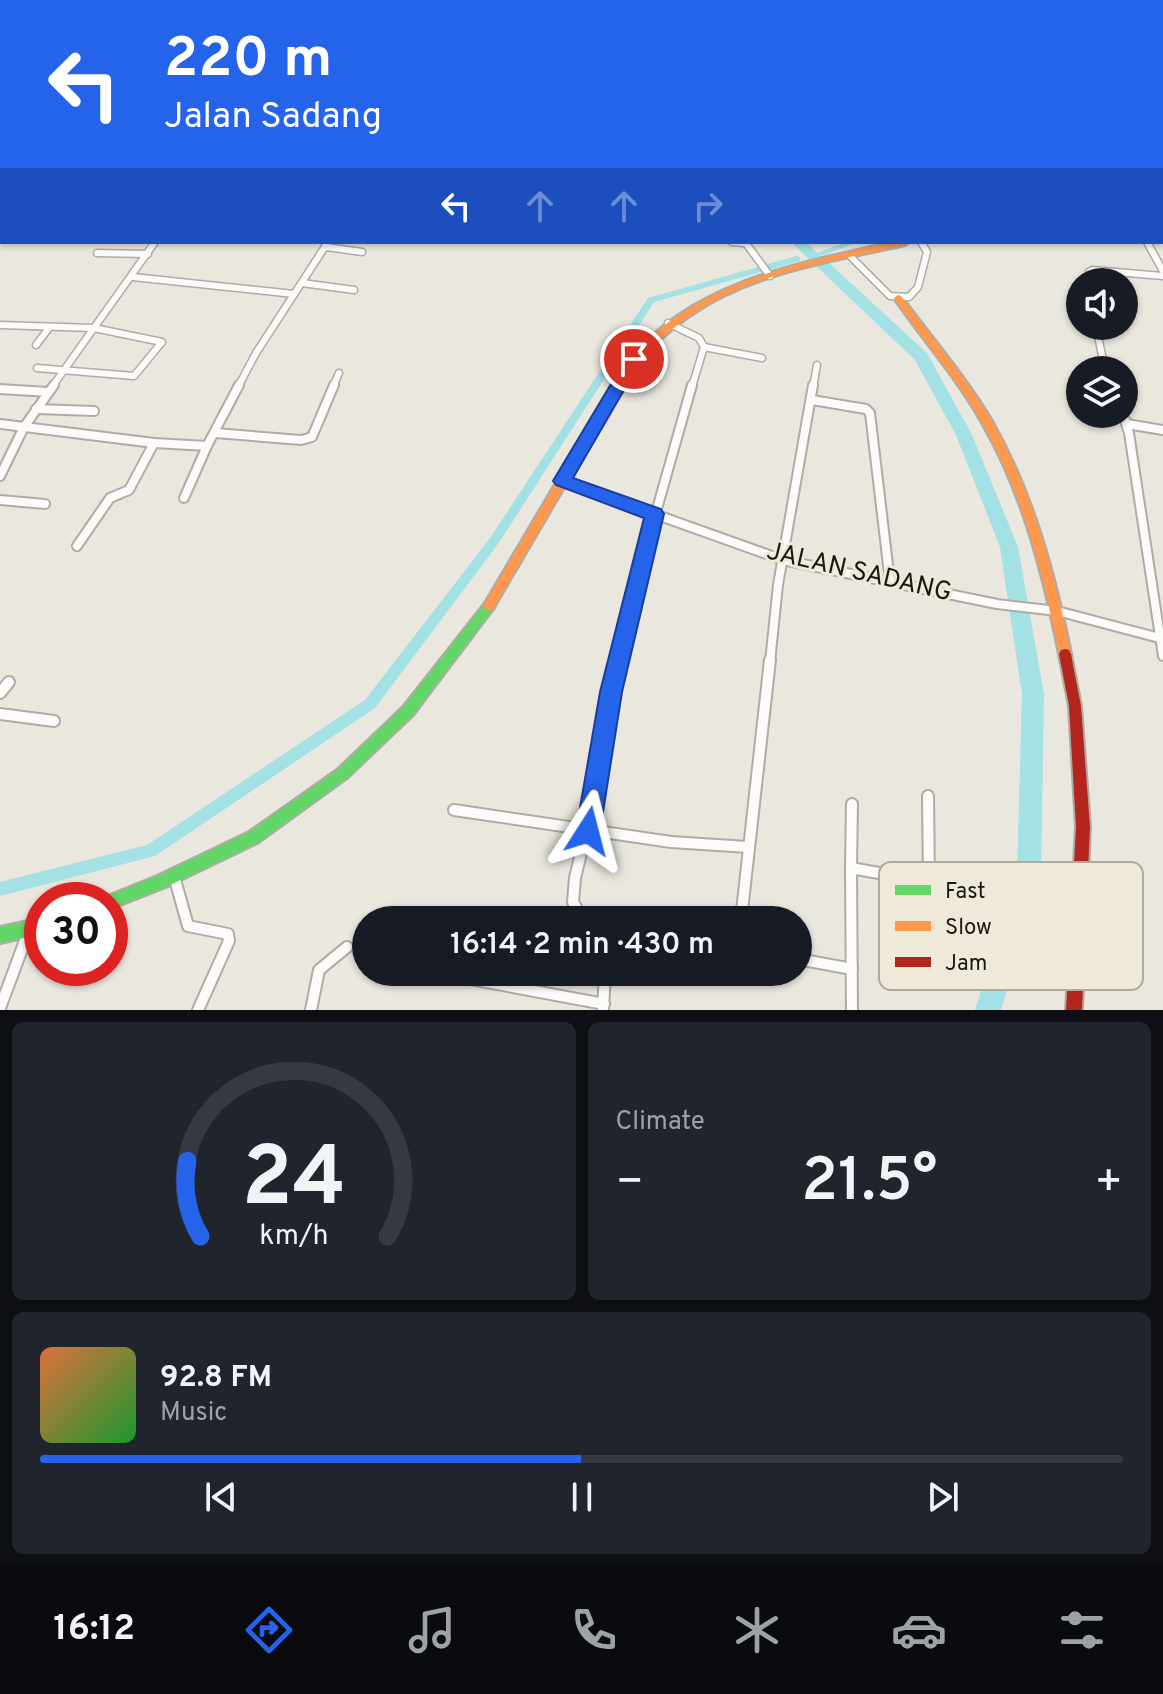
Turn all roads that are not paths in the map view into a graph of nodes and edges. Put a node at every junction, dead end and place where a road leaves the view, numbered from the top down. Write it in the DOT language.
graph roads {
  1 [pos="154,244"];
  2 [pos="327,244"];
  3 [pos="746,244"];
  4 [pos="898,244"];
  5 [pos="1148,244"];
  6 [pos="924,245"];
  7 [pos="362,252"];
  8 [pos="97,253"];
  9 [pos="148,254"];
  10 [pos="851,257"];
  11 [pos="1138,270"];
  12 [pos="1162,270"];
  13 [pos="768,274"];
  14 [pos="133,277"];
  15 [pos="302,283"];
  16 [pos="354,290"];
  17 [pos="294,294"];
  18 [pos="898,298"];
  19 [pos="668,323"];
  20 [pos="0,325"];
  21 [pos="49,328"];
  22 [pos="94,328"];
  23 [pos="36,345"];
  24 [pos="704,347"];
  25 [pos="762,358"];
  26 [pos="817,365"];
  27 [pos="37,368"];
  28 [pos="66,370"];
  29 [pos="339,373"];
  30 [pos="0,389"];
  31 [pos="48,392"];
  32 [pos="812,400"];
  33 [pos="36,409"];
  34 [pos="94,411"];
  35 [pos="0,424"];
  36 [pos="1138,426"];
  37 [pos="24,427"];
  38 [pos="1128,428"];
  39 [pos="1163,430"];
  40 [pos="215,433"];
  41 [pos="154,443"];
  42 [pos="207,446"];
  43 [pos="0,476"];
  44 [pos="562,481"];
  45 [pos="184,498"];
  46 [pos="0,500"];
  47 [pos="45,504"];
  48 [pos="654,514"];
  49 [pos="77,546"];
  50 [pos="783,560"];
  51 [pos="890,582"];
  52 [pos="1057,611"];
  53 [pos="1162,639"];
  54 [pos="1163,656"];
  55 [pos="9,682"];
  56 [pos="0,693"];
  57 [pos="0,714"];
  58 [pos="54,721"];
  59 [pos="928,796"];
  60 [pos="852,804"];
  61 [pos="454,810"];
  62 [pos="588,831"];
  63 [pos="748,847"];
  64 [pos="929,862"];
  65 [pos="1081,862"];
  66 [pos="851,868"];
  67 [pos="879,873"];
  68 [pos="174,876"];
  69 [pos="128,895"];
  70 [pos="574,906"];
  71 [pos="742,906"];
  72 [pos="24,931"];
  73 [pos="0,935"];
  74 [pos="24,943"];
  75 [pos="347,947"];
  76 [pos="812,962"];
  77 [pos="852,969"];
  78 [pos="503,986"];
  79 [pos="605,986"];
  80 [pos="1075,990"];
  81 [pos="604,1007"];
  82 [pos="0,1008"];
  83 [pos="198,1010"];
  84 [pos="311,1010"];
  85 [pos="852,1010"];
  86 [pos="1074,1010"];
  1 -- 9 [label="street"];
  2 -- 7 [label="street"];
  2 -- 15 [label="street"];
  3 -- 13 [label="street"];
  4 -- 10 [label="street"];
  5 -- 12 [label="street"];
  6 -- 18 [label="street"];
  8 -- 9 [label="street"];
  9 -- 14 [label="street"];
  10 -- 13 [label="street"];
  10 -- 18 [label="street"];
  11 -- 12 [label="street"];
  13 -- 19 [label="street"];
  14 -- 17 [label="street"];
  14 -- 22 [label="street"];
  15 -- 16 [label="street"];
  15 -- 17 [label="street"];
  17 -- 40 [label="street"];
  18 -- 52 [label="street"];
  19 -- 24 [label="street"];
  19 -- 44 [label="street"];
  20 -- 21 [label="street"];
  21 -- 22 [label="street"];
  21 -- 23 [label="street"];
  22 -- 28 [label="street"];
  22 -- 28 [label="street"];
  24 -- 25 [label="street"];
  24 -- 48 [label="street"];
  26 -- 32 [label="street"];
  27 -- 28 [label="street"];
  28 -- 31 [label="street"];
  29 -- 40 [label="street"];
  30 -- 31 [label="street"];
  31 -- 33 [label="street"];
  32 -- 50 [label="street"];
  32 -- 51 [label="street"];
  33 -- 34 [label="street"];
  33 -- 37 [label="street"];
  35 -- 37 [label="street"];
  36 -- 39 [label="street"];
  37 -- 41 [label="street"];
  37 -- 43 [label="street"];
  38 -- 53 [label="street"];
  40 -- 42 [label="street"];
  41 -- 42 [label="street"];
  41 -- 49 [label="street"];
  42 -- 45 [label="street"];
  44 -- 48 [label="street, JALAN SADANG"];
  44 -- 68 [label="street"];
  46 -- 47 [label="street"];
  48 -- 50 [label="street, JALAN SADANG"];
  48 -- 62 [label="street"];
  50 -- 51 [label="street, JALAN SADANG"];
  50 -- 63 [label="street"];
  51 -- 52 [label="street, JALAN SADANG"];
  52 -- 53 [label="street, JALAN SADANG"];
  52 -- 65 [label="street"];
  53 -- 54 [label="street"];
  55 -- 56 [label="street"];
  57 -- 58 [label="street"];
  59 -- 64 [label="street"];
  60 -- 66 [label="street"];
  61 -- 62 [label="street"];
  62 -- 63 [label="street"];
  62 -- 70 [label="street"];
  63 -- 71 [label="street"];
  66 -- 67 [label="street"];
  66 -- 77 [label="street"];
  68 -- 69 [label="street"];
  68 -- 83 [label="street"];
  72 -- 73 [label="street"];
  74 -- 82 [label="street"];
  75 -- 84 [label="street"];
  76 -- 77 [label="street"];
  77 -- 85 [label="street"];
  78 -- 81 [label="street"];
  79 -- 81 [label="street"];
  80 -- 86 [label="street"];
}
